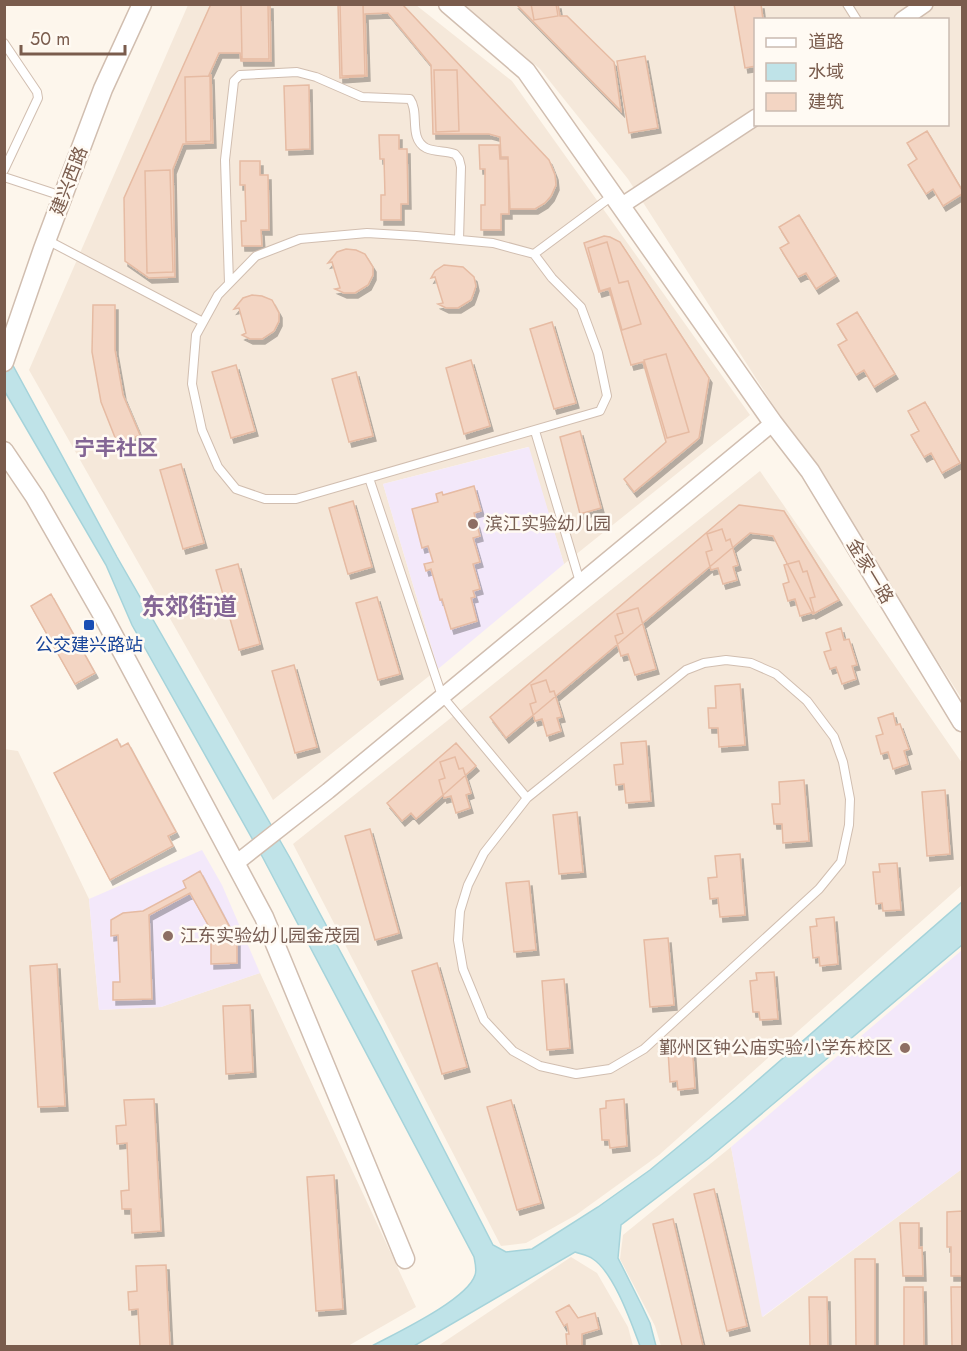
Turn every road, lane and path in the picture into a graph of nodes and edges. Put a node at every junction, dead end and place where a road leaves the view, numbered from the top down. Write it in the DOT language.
graph roads {
  1 [pos="142,4"];
  2 [pos="448,4"];
  3 [pos="847,4"];
  4 [pos="925,4"];
  5 [pos="856,18"];
  6 [pos="905,18"];
  7 [pos="4,43"];
  8 [pos="754,118"];
  9 [pos="4,170"];
  10 [pos="4,177"];
  11 [pos="63,197"];
  12 [pos="617,200"];
  13 [pos="47,240"];
  14 [pos="459,240"];
  15 [pos="534,254"];
  16 [pos="229,283"];
  17 [pos="203,322"];
  18 [pos="4,362"];
  19 [pos="773,423"];
  20 [pos="535,431"];
  21 [pos="4,451"];
  22 [pos="369,478"];
  23 [pos="580,582"];
  24 [pos="442,696"];
  25 [pos="963,722"];
  26 [pos="527,798"];
  27 [pos="239,862"];
  28 [pos="405,1259"];
  1 -- 11 [label="street, 建兴西路"];
  2 -- 12 [label="street, 金家一路"];
  3 -- 5 [label="lane"];
  4 -- 6 [label="street"];
  7 -- 9 [label="lane"];
  8 -- 12 [label="street"];
  10 -- 11 [label="lane"];
  11 -- 13 [label="street, 建兴西路"];
  12 -- 15 [label="lane"];
  12 -- 19 [label="street, 金家一路"];
  13 -- 17 [label="lane"];
  13 -- 18 [label="street, 建兴西路"];
  14 -- 15 [label="lane"];
  14 -- 16 [label="lane"];
  14 -- 16 [label="lane"];
  15 -- 20 [label="lane"];
  16 -- 17 [label="lane"];
  17 -- 22 [label="lane"];
  19 -- 23 [label="street"];
  19 -- 25 [label="street, 金家一路"];
  20 -- 22 [label="lane"];
  20 -- 23 [label="lane"];
  21 -- 27 [label="street"];
  22 -- 24 [label="lane"];
  23 -- 24 [label="street"];
  24 -- 26 [label="lane"];
  24 -- 27 [label="street"];
  26 -- 26 [label="lane"];
  27 -- 28 [label="street"];
}
